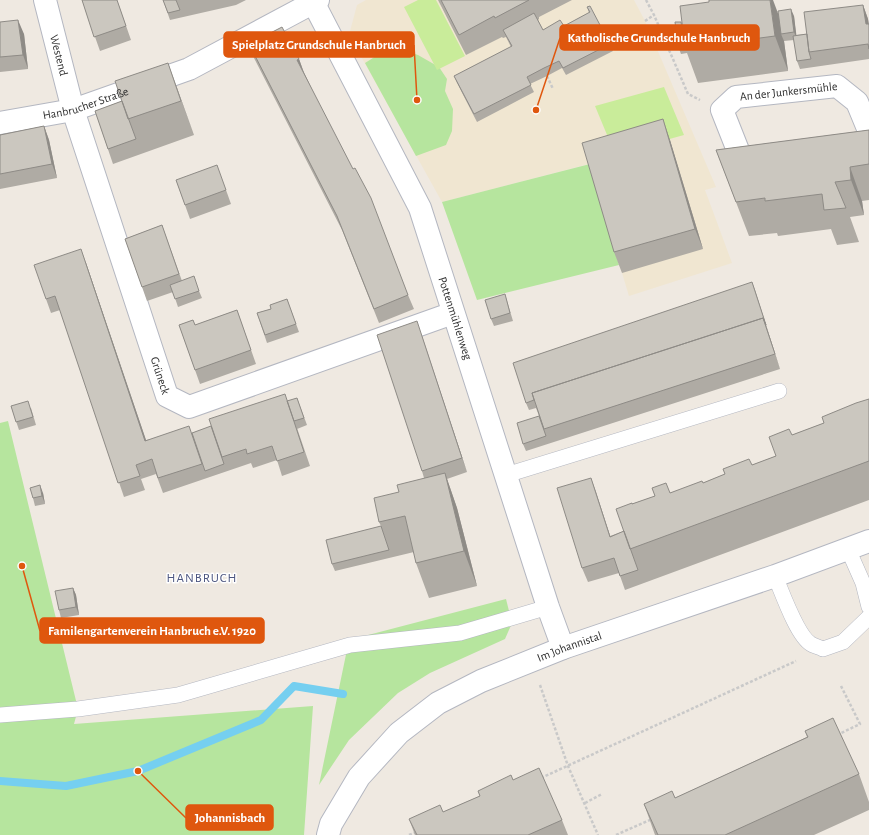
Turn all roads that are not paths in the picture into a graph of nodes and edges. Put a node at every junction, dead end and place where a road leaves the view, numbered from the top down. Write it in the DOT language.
graph roads {
  1 [pos="45,0"];
  2 [pos="315,1"];
  3 [pos="73,110"];
  4 [pos="0,123"];
  5 [pos="864,140"];
  6 [pos="776,156"];
  7 [pos="453,313"];
  8 [pos="780,390"];
  9 [pos="506,475"];
  10 [pos="869,541"];
  11 [pos="848,549"];
  12 [pos="775,576"];
  13 [pos="548,607"];
  14 [pos="869,607"];
  15 [pos="869,617"];
  16 [pos="563,648"];
  17 [pos="0,715"];
  18 [pos="328,835"];
  1 -- 3 [label="street, Westend"];
  2 -- 3 [label="street, Hanbrucher Straße"];
  2 -- 7 [label="street, Pottenmühlenweg"];
  3 -- 4 [label="street, Hanbrucher Straße"];
  3 -- 7 [label="street, Grüneck"];
  5 -- 6 [label="street, An der Junkersmühle"];
  7 -- 9 [label="street, Pottenmühlenweg"];
  8 -- 9 [label="lane"];
  9 -- 13 [label="street, Pottenmühlenweg"];
  10 -- 11 [label="street, Im Johannistal"];
  11 -- 12 [label="street, Im Johannistal"];
  11 -- 14 [label="lane"];
  12 -- 15 [label="lane"];
  12 -- 16 [label="street, Im Johannistal"];
  13 -- 16 [label="street, Pottenmühlenweg"];
  13 -- 17 [label="lane"];
  16 -- 18 [label="street, Im Johannistal"];
}
